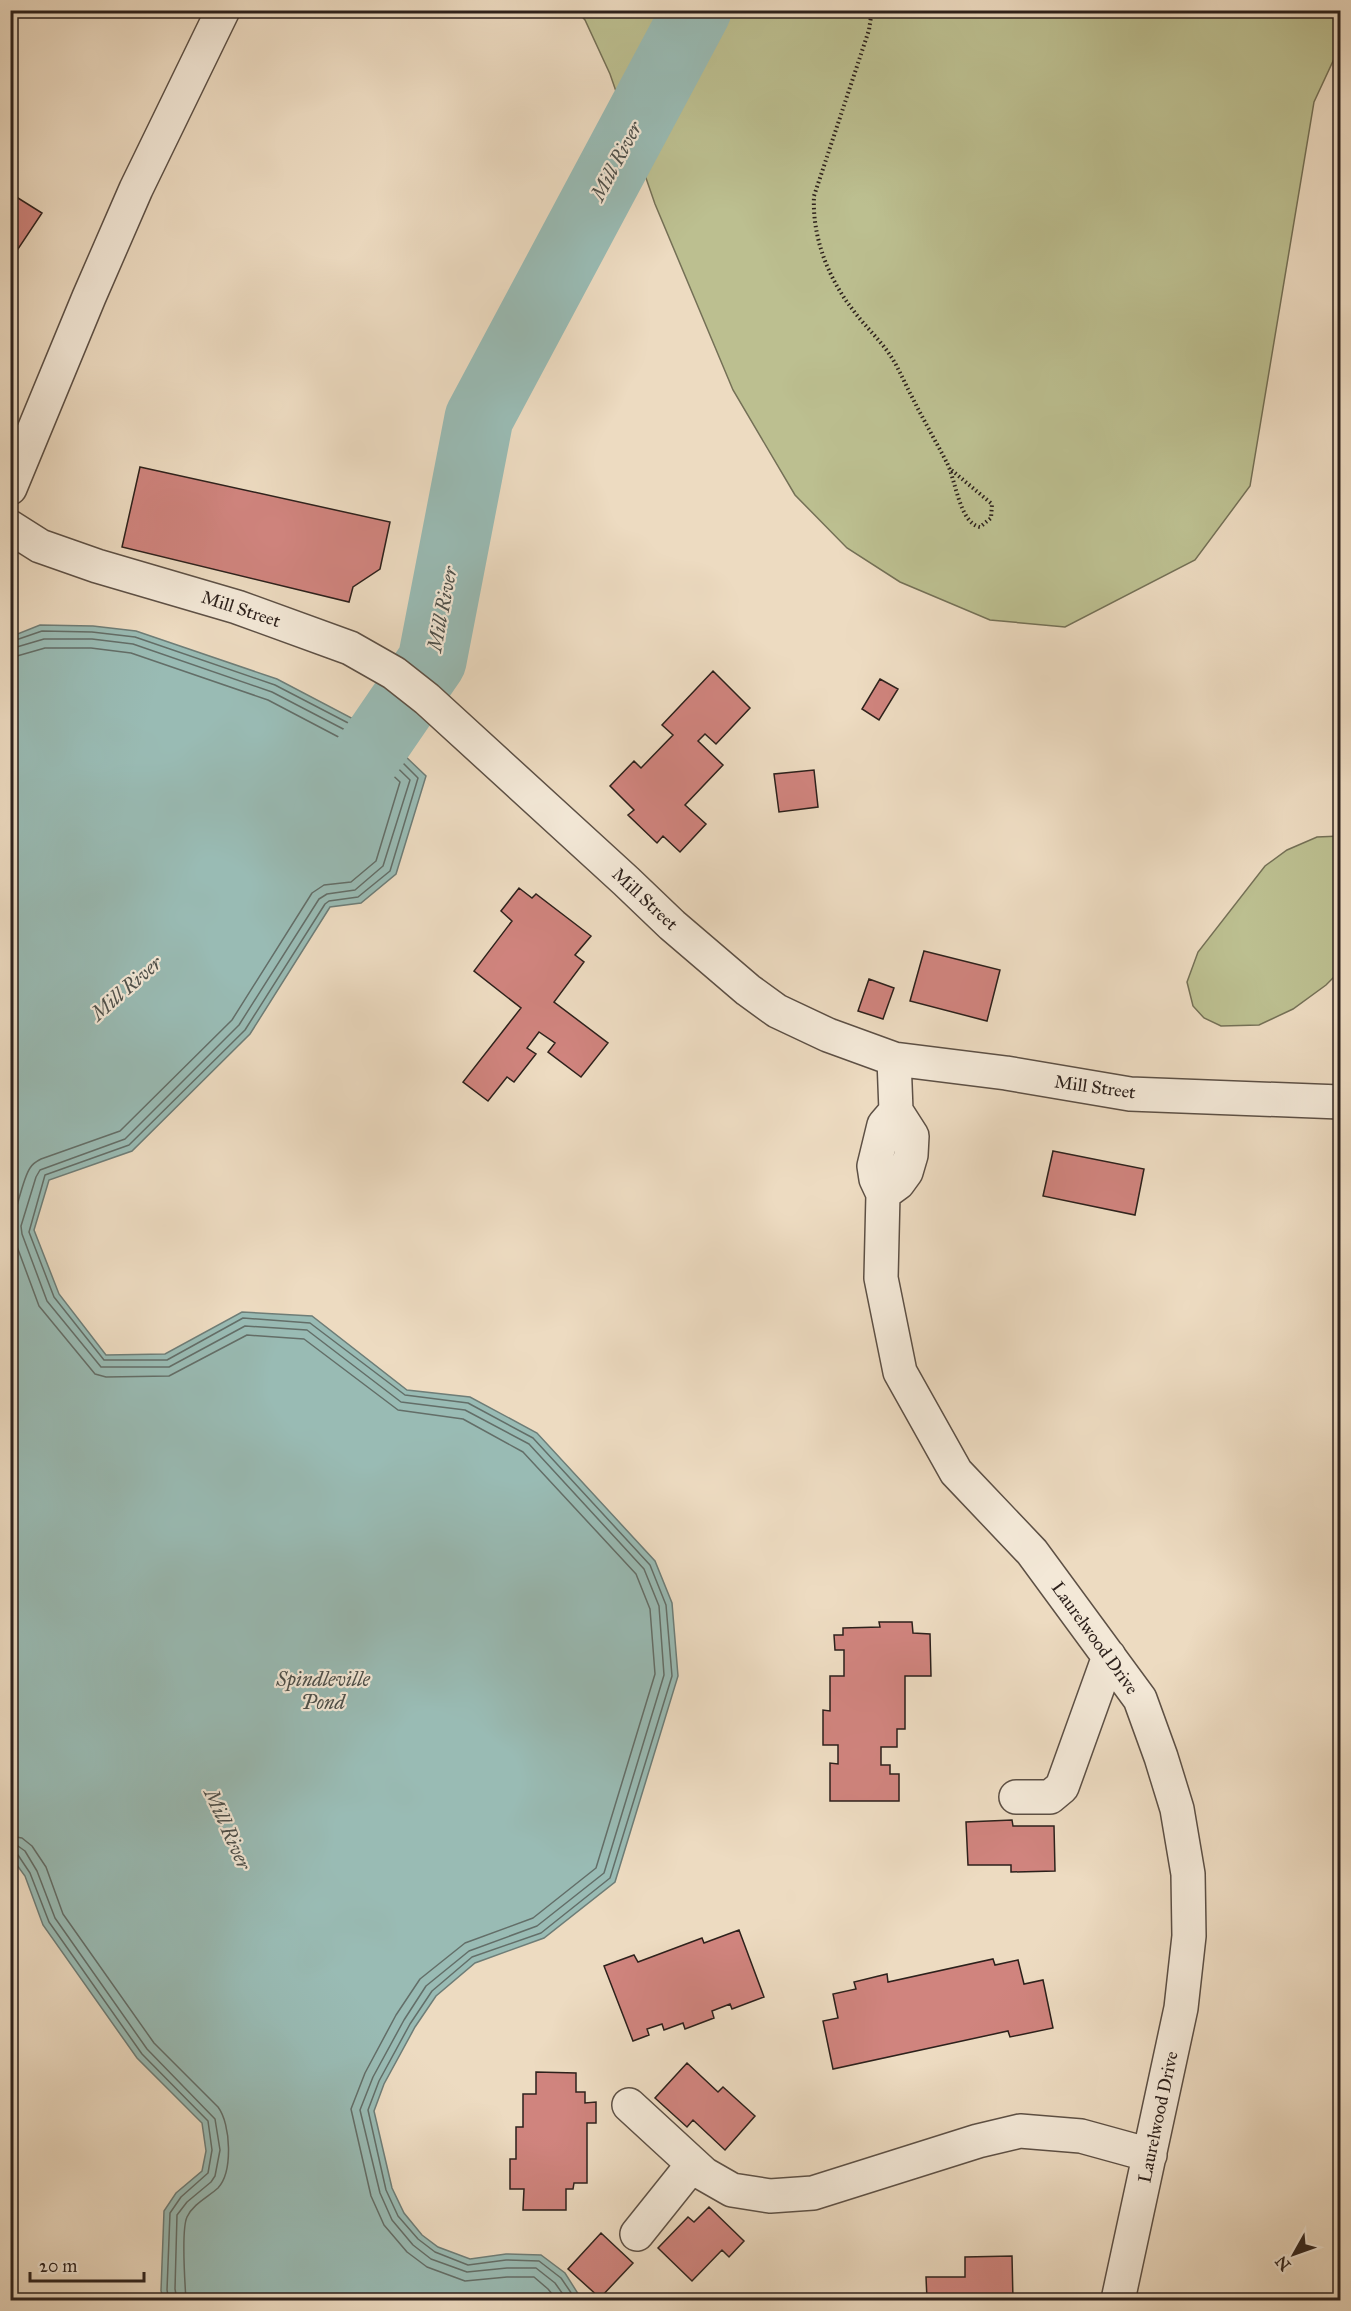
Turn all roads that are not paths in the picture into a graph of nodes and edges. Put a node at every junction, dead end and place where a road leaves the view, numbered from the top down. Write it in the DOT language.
graph roads {
  1 [pos="224,10"];
  2 [pos="10,488"];
  3 [pos="10,527"];
  4 [pos="894,1059"];
  5 [pos="1341,1102"];
  6 [pos="1109,1656"];
  7 [pos="1016,1797"];
  8 [pos="629,2106"];
  9 [pos="1150,2155"];
  10 [pos="693,2164"];
  11 [pos="637,2234"];
  12 [pos="1118,2301"];
  1 -- 2 [label="street"];
  3 -- 4 [label="street, Mill Street"];
  4 -- 5 [label="street, Mill Street"];
  4 -- 6 [label="street, Laurelwood Drive"];
  6 -- 7 [label="street"];
  6 -- 9 [label="street, Laurelwood Drive"];
  8 -- 10 [label="street"];
  9 -- 10 [label="street"];
  9 -- 12 [label="street, Laurelwood Drive"];
  10 -- 11 [label="street"];
}
